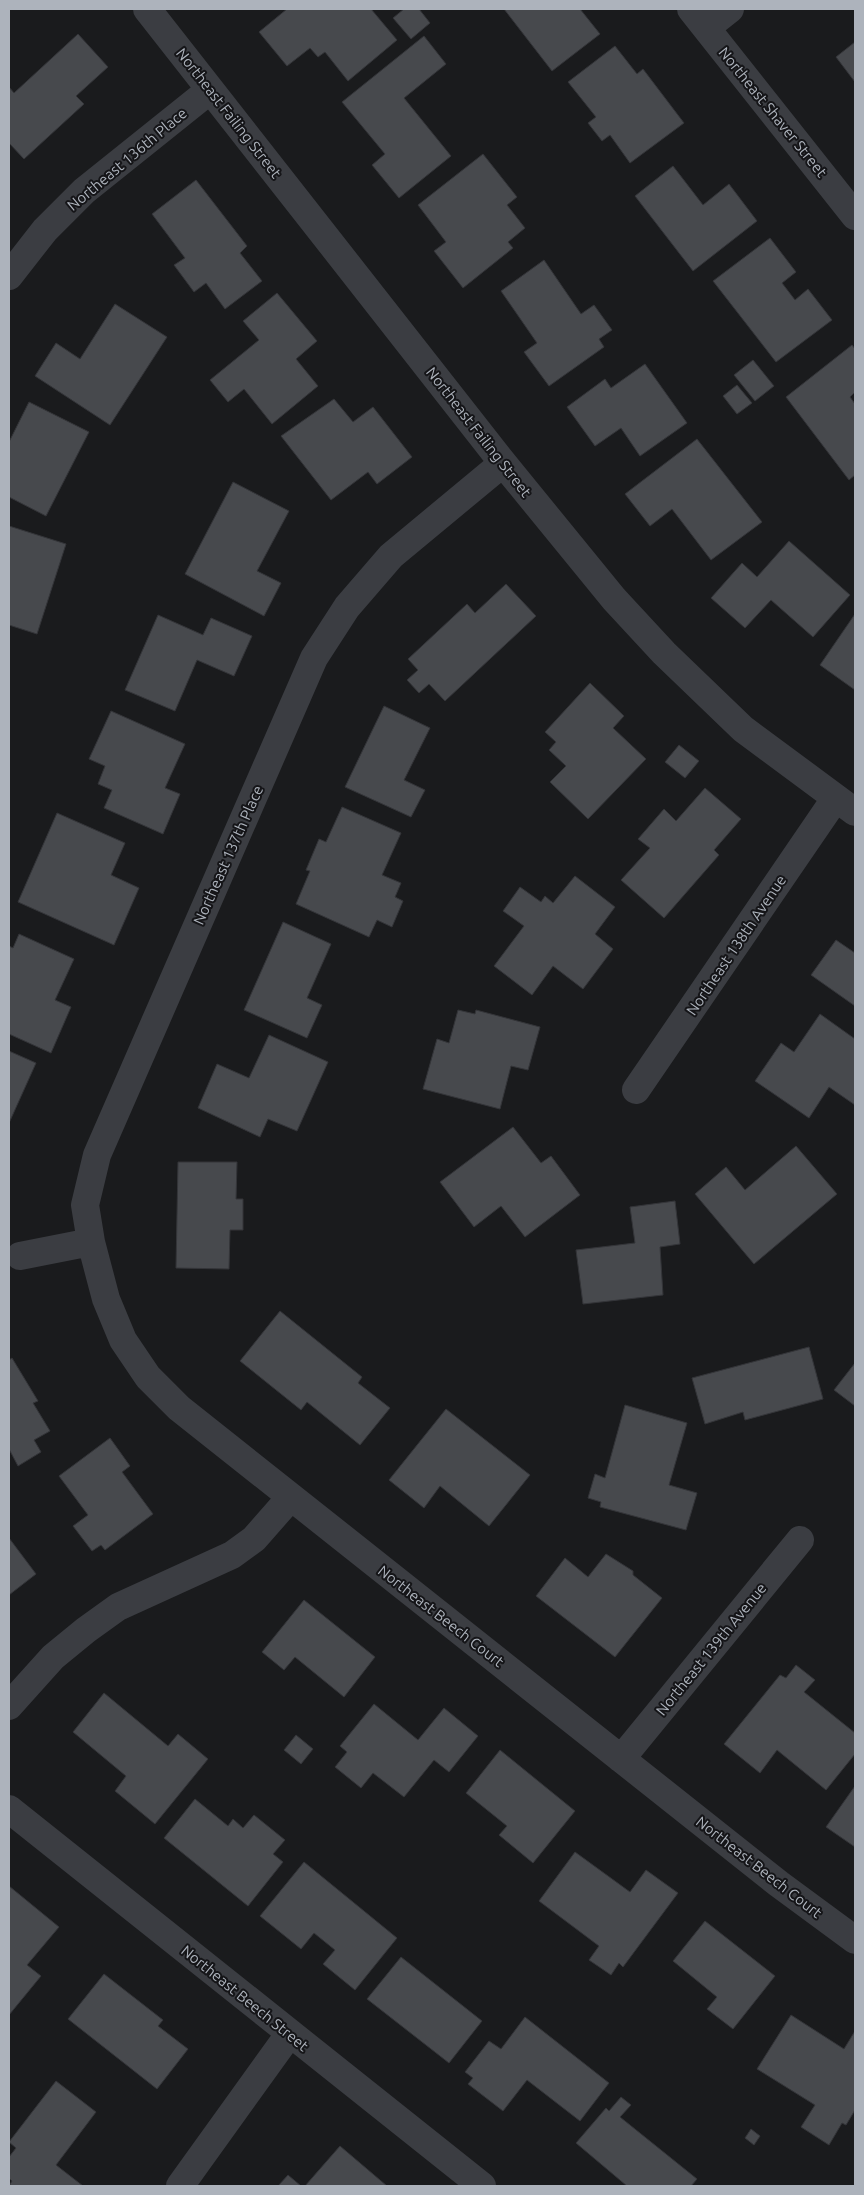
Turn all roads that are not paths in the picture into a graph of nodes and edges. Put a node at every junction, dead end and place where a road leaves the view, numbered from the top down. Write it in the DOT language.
graph roads {
  1 [pos="147,9"];
  2 [pos="730,9"];
  3 [pos="698,18"];
  4 [pos="210,90"];
  5 [pos="855,216"];
  6 [pos="9,276"];
  7 [pos="503,463"];
  8 [pos="845,805"];
  9 [pos="636,1090"];
  10 [pos="91,1242"];
  11 [pos="20,1256"];
  12 [pos="290,1498"];
  13 [pos="800,1540"];
  14 [pos="9,1706"];
  15 [pos="621,1759"];
  16 [pos="9,1809"];
  17 [pos="855,1940"];
  18 [pos="290,2033"];
  19 [pos="180,2186"];
  20 [pos="482,2186"];
  1 -- 4 [label="street, Northeast Failing Street"];
  2 -- 3 [label="street"];
  3 -- 5 [label="street, Northeast Shaver Street"];
  4 -- 6 [label="street, Northeast 136th Place"];
  4 -- 7 [label="street, Northeast Failing Street"];
  7 -- 8 [label="street, Northeast Failing Street"];
  7 -- 10 [label="street, Northeast 137th Place"];
  8 -- 9 [label="street, Northeast 138th Avenue"];
  10 -- 11 [label="street"];
  10 -- 12 [label="street, Northeast Beech Court"];
  12 -- 14 [label="street"];
  12 -- 15 [label="street, Northeast Beech Court"];
  13 -- 15 [label="street, Northeast 139th Avenue"];
  15 -- 17 [label="street, Northeast Beech Court"];
  16 -- 18 [label="street, Northeast Beech Street"];
  18 -- 19 [label="street"];
  18 -- 20 [label="street, Northeast Beech Street"];
}
